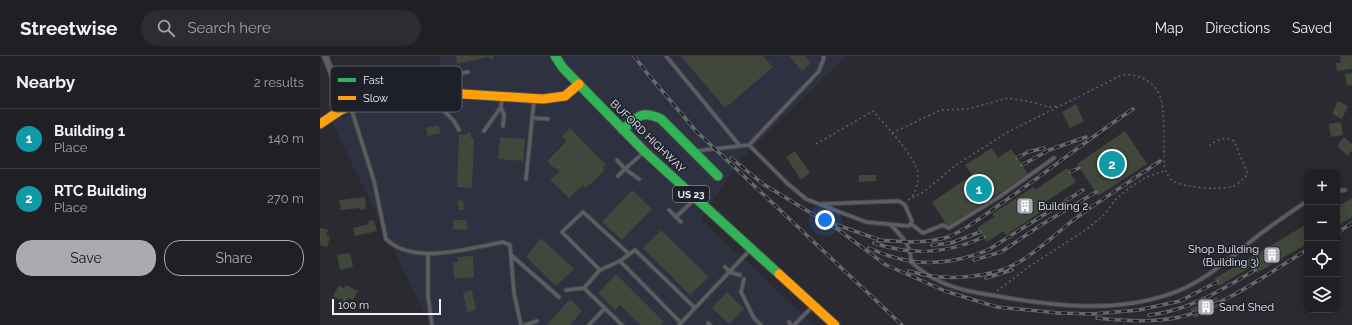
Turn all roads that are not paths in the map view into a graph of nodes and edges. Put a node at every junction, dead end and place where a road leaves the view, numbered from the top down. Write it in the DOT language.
graph roads {
  1 [pos="325,56"];
  2 [pos="555,56"];
  3 [pos="666,56"];
  4 [pos="823,56"];
  5 [pos="330,67"];
  6 [pos="468,72"];
  7 [pos="462,73"];
  8 [pos="579,84"];
  9 [pos="462,96"];
  10 [pos="534,99"];
  11 [pos="502,102"];
  12 [pos="338,112"];
  13 [pos="350,112"];
  14 [pos="445,112"];
  15 [pos="533,118"];
  16 [pos="548,119"];
  17 [pos="320,124"];
  18 [pos="503,126"];
  19 [pos="459,130"];
  20 [pos="622,130"];
  21 [pos="484,131"];
  22 [pos="750,145"];
  23 [pos="740,146"];
  24 [pos="644,152"];
  25 [pos="692,152"];
  26 [pos="1054,158"];
  27 [pos="617,160"];
  28 [pos="625,169"];
  29 [pos="618,176"];
  30 [pos="718,176"];
  31 [pos="639,179"];
  32 [pos="526,180"];
  33 [pos="1344,190"];
  34 [pos="1340,191"];
  35 [pos="696,198"];
  36 [pos="1304,203"];
  37 [pos="821,204"];
  38 [pos="669,210"];
  39 [pos="676,217"];
  40 [pos="681,222"];
  41 [pos="891,224"];
  42 [pos="911,224"];
  43 [pos="752,248"];
  44 [pos="428,254"];
  45 [pos="630,254"];
  46 [pos="511,255"];
  47 [pos="620,262"];
  48 [pos="725,267"];
  49 [pos="600,270"];
  50 [pos="730,272"];
  51 [pos="740,275"];
  52 [pos="744,279"];
  53 [pos="584,288"];
  54 [pos="566,290"];
  55 [pos="559,297"];
  56 [pos="814,305"];
  57 [pos="605,308"];
  58 [pos="695,308"];
  59 [pos="537,321"];
  60 [pos="680,324"];
  61 [pos="432,325"];
  62 [pos="521,325"];
  63 [pos="525,325"];
  64 [pos="589,325"];
  65 [pos="622,325"];
  66 [pos="761,325"];
  67 [pos="794,325"];
  68 [pos="835,325"];
  1 -- 5 [label="street"];
  2 -- 8 [label="street, BUFORD HIGHWAY / US 23"];
  3 -- 23 [label="lane"];
  4 -- 22 [label="lane"];
  6 -- 7 [label="lane"];
  8 -- 10 [label="street"];
  8 -- 20 [label="street, BUFORD HIGHWAY / US 23"];
  9 -- 11 [label="street"];
  10 -- 11 [label="street"];
  10 -- 15 [label="lane"];
  11 -- 18 [label="lane"];
  11 -- 21 [label="lane"];
  12 -- 17 [label="street"];
  13 -- 44 [label="lane"];
  14 -- 19 [label="lane"];
  15 -- 16 [label="lane"];
  15 -- 32 [label="lane"];
  20 -- 24 [label="street, BUFORD HIGHWAY / US 23"];
  20 -- 25 [label="street"];
  22 -- 23 [label="lane"];
  22 -- 37 [label="lane"];
  23 -- 25 [label="lane"];
  24 -- 28 [label="lane"];
  24 -- 35 [label="street, BUFORD HIGHWAY / US 23"];
  25 -- 30 [label="street"];
  26 -- 42 [label="lane"];
  27 -- 28 [label="lane"];
  28 -- 29 [label="lane"];
  28 -- 31 [label="lane"];
  33 -- 34 [label="lane"];
  35 -- 39 [label="lane"];
  35 -- 43 [label="street, BUFORD HIGHWAY / US 23"];
  36 -- 41 [label="lane"];
  37 -- 41 [label="lane"];
  37 -- 42 [label="lane"];
  38 -- 39 [label="lane"];
  39 -- 40 [label="lane"];
  41 -- 42 [label="lane"];
  43 -- 50 [label="lane"];
  43 -- 56 [label="street, BUFORD HIGHWAY / US 23"];
  44 -- 46 [label="lane"];
  44 -- 61 [label="lane"];
  45 -- 47 [label="lane"];
  45 -- 49 [label="lane"];
  45 -- 58 [label="lane"];
  46 -- 55 [label="lane"];
  46 -- 62 [label="lane"];
  47 -- 49 [label="lane"];
  47 -- 60 [label="lane"];
  48 -- 50 [label="lane"];
  49 -- 53 [label="lane"];
  50 -- 51 [label="lane"];
  50 -- 58 [label="lane"];
  52 -- 66 [label="lane"];
  53 -- 54 [label="lane"];
  53 -- 57 [label="lane"];
  56 -- 67 [label="lane"];
  56 -- 68 [label="street, BUFORD HIGHWAY / US 23"];
  57 -- 64 [label="lane"];
  57 -- 65 [label="lane"];
  58 -- 60 [label="lane"];
  59 -- 63 [label="lane"];
}
